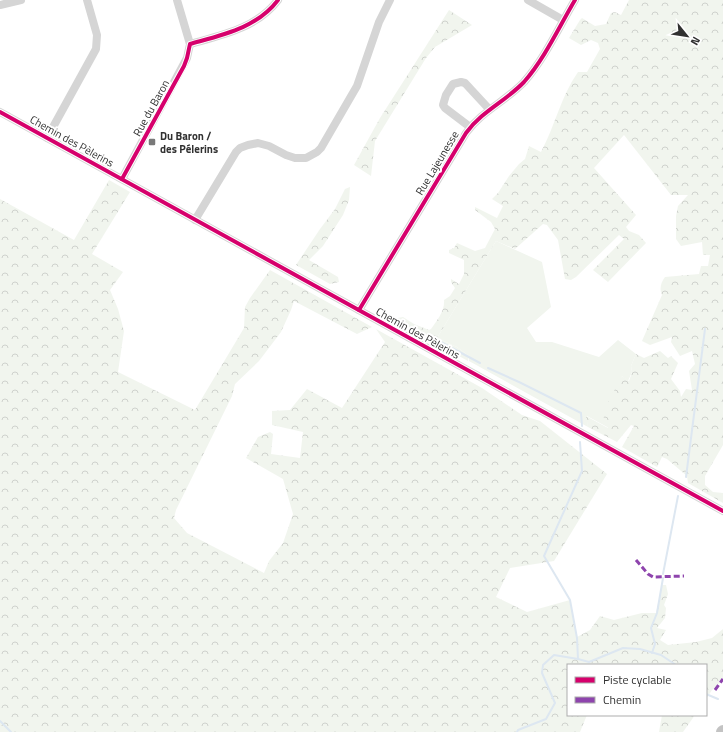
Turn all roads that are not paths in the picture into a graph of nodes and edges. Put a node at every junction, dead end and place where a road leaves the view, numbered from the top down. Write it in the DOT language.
graph roads {
  1 [pos="21,0"];
  2 [pos="87,0"];
  3 [pos="177,0"];
  4 [pos="278,0"];
  5 [pos="390,0"];
  6 [pos="528,0"];
  7 [pos="574,0"];
  8 [pos="0,5"];
  9 [pos="563,20"];
  10 [pos="190,44"];
  11 [pos="490,109"];
  12 [pos="0,112"];
  13 [pos="470,127"];
  14 [pos="47,138"];
  15 [pos="122,179"];
  16 [pos="195,220"];
  17 [pos="359,310"];
  18 [pos="723,511"];
  1 -- 8 [label="street"];
  2 -- 14 [label="street"];
  3 -- 10 [label="street"];
  4 -- 10 [label="street"];
  5 -- 16 [label="street"];
  6 -- 9 [label="street"];
  7 -- 9 [label="street, Rue Lajeunesse"];
  9 -- 11 [label="street, Rue Lajeunesse"];
  10 -- 15 [label="street, Rue du Baron"];
  11 -- 13 [label="street, Rue Lajeunesse"];
  11 -- 13 [label="street, Rue Lajeunesse"];
  12 -- 14 [label="street, Chemin des Pèlerins"];
  13 -- 17 [label="street, Rue Lajeunesse"];
  14 -- 15 [label="street, Chemin des Pèlerins"];
  15 -- 16 [label="street, Chemin des Pèlerins"];
  16 -- 17 [label="street, Chemin des Pèlerins"];
  17 -- 18 [label="street, Chemin des Pèlerins"];
}
